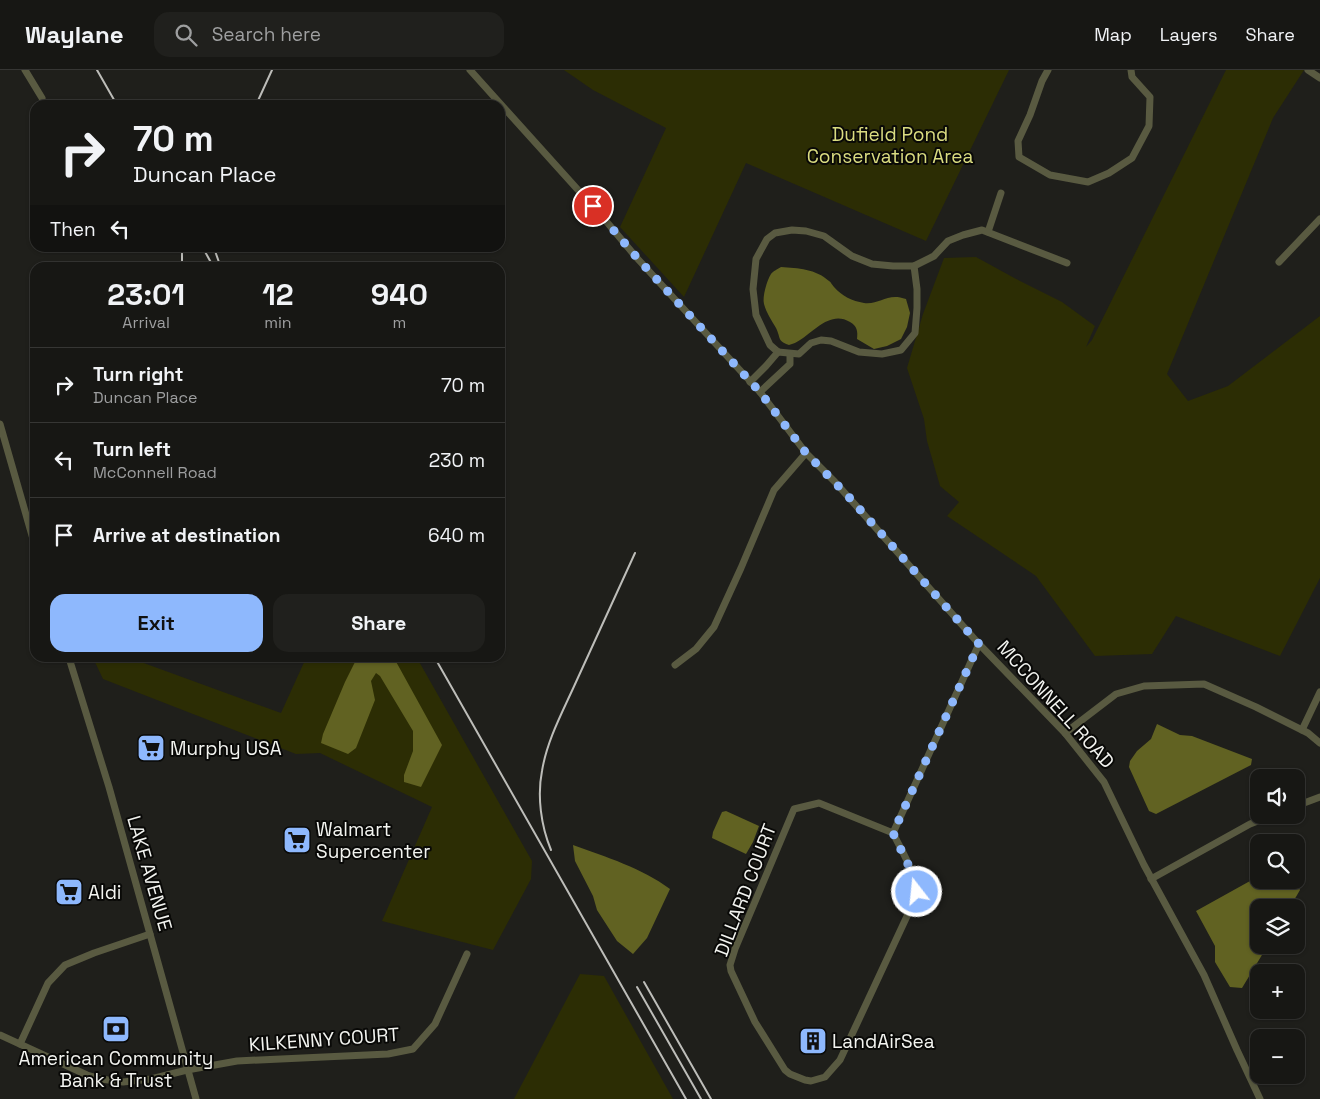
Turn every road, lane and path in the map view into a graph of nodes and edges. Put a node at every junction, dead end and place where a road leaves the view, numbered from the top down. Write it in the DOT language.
graph roads {
  1 [pos="25,70"];
  2 [pos="470,70"];
  3 [pos="1048,70"];
  4 [pos="1131,70"];
  5 [pos="1308,70"];
  6 [pos="1320,78"];
  7 [pos="42,98"];
  8 [pos="497,100"];
  9 [pos="505,109"];
  10 [pos="1001,193"];
  11 [pos="1320,218"];
  12 [pos="988,232"];
  13 [pos="1279,262"];
  14 [pos="1068,263"];
  15 [pos="914,266"];
  16 [pos="778,352"];
  17 [pos="790,354"];
  18 [pos="750,382"];
  19 [pos="760,392"];
  20 [pos="0,424"];
  21 [pos="806,453"];
  22 [pos="30,529"];
  23 [pos="979,644"];
  24 [pos="70,662"];
  25 [pos="675,665"];
  26 [pos="1320,692"];
  27 [pos="1302,730"];
  28 [pos="1065,733"];
  29 [pos="1320,743"];
  30 [pos="1320,797"];
  31 [pos="1305,803"];
  32 [pos="1250,824"];
  33 [pos="893,833"];
  34 [pos="1151,879"];
  35 [pos="150,934"];
  36 [pos="467,954"];
  37 [pos="0,1035"];
  38 [pos="20,1044"];
  39 [pos="187,1070"];
  40 [pos="196,1099"];
  41 [pos="1260,1099"];
  1 -- 7 [label="street"];
  2 -- 8 [label="street, MCCONNELL ROAD"];
  3 -- 4 [label="street"];
  5 -- 6 [label="street"];
  9 -- 18 [label="street, MCCONNELL ROAD"];
  10 -- 12 [label="street"];
  11 -- 13 [label="street"];
  12 -- 14 [label="street"];
  12 -- 15 [label="street"];
  15 -- 16 [label="street"];
  15 -- 17 [label="street"];
  16 -- 17 [label="street"];
  16 -- 18 [label="street"];
  17 -- 19 [label="street"];
  18 -- 19 [label="street, MCCONNELL ROAD"];
  19 -- 21 [label="street, MCCONNELL ROAD"];
  20 -- 22 [label="street"];
  21 -- 23 [label="street, MCCONNELL ROAD"];
  21 -- 25 [label="street"];
  23 -- 28 [label="street, MCCONNELL ROAD"];
  23 -- 33 [label="street"];
  24 -- 35 [label="street, LAKE AVENUE"];
  26 -- 27 [label="street"];
  27 -- 28 [label="street"];
  27 -- 29 [label="street"];
  28 -- 34 [label="street, MCCONNELL ROAD"];
  30 -- 31 [label="street"];
  32 -- 34 [label="street"];
  33 -- 33 [label="street, DILLARD COURT"];
  34 -- 41 [label="street, MCCONNELL ROAD"];
  35 -- 38 [label="street"];
  35 -- 39 [label="street, LAKE AVENUE"];
  36 -- 39 [label="street, KILKENNY COURT"];
  37 -- 38 [label="street, KILKENNY COURT"];
  38 -- 39 [label="street, KILKENNY COURT"];
  39 -- 40 [label="street, LAKE AVENUE"];
}
